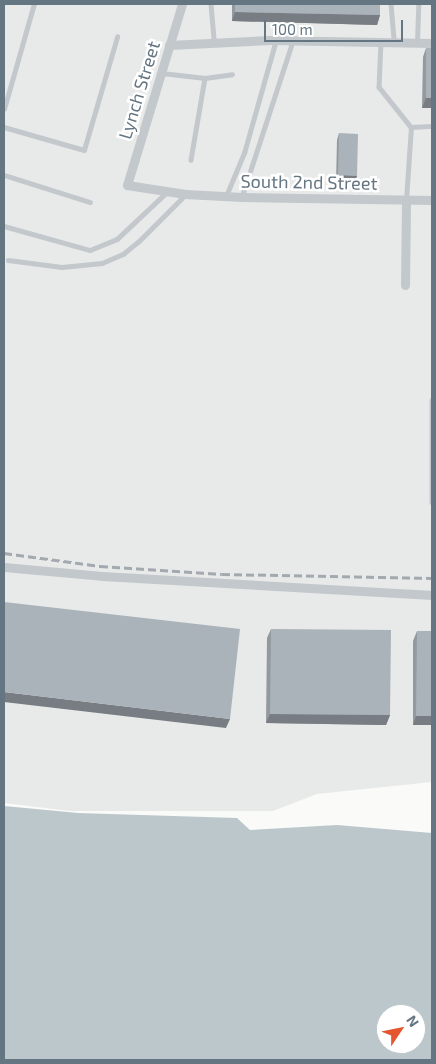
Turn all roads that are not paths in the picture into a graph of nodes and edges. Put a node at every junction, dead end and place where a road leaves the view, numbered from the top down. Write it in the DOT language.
graph roads {
  1 [pos="34,4"];
  2 [pos="182,4"];
  3 [pos="211,4"];
  4 [pos="391,4"];
  5 [pos="418,4"];
  6 [pos="118,37"];
  7 [pos="276,40"];
  8 [pos="293,40"];
  9 [pos="381,42"];
  10 [pos="394,42"];
  11 [pos="214,43"];
  12 [pos="416,43"];
  13 [pos="432,43"];
  14 [pos="170,45"];
  15 [pos="162,73"];
  16 [pos="232,74"];
  17 [pos="205,78"];
  18 [pos="4,109"];
  19 [pos="432,126"];
  20 [pos="4,127"];
  21 [pos="411,127"];
  22 [pos="192,160"];
  23 [pos="4,175"];
  24 [pos="127,185"];
  25 [pos="169,191"];
  26 [pos="185,194"];
  27 [pos="226,196"];
  28 [pos="242,197"];
  29 [pos="406,200"];
  30 [pos="432,200"];
  31 [pos="90,202"];
  32 [pos="4,226"];
  33 [pos="8,260"];
  34 [pos="405,285"];
  35 [pos="432,400"];
  36 [pos="432,502"];
  37 [pos="4,567"];
  38 [pos="432,595"];
  1 -- 18 [label="lane"];
  2 -- 14 [label="street, Lynch Street"];
  3 -- 11 [label="lane"];
  4 -- 10 [label="lane"];
  5 -- 12 [label="lane"];
  6 -- 20 [label="lane"];
  7 -- 8 [label="street"];
  7 -- 11 [label="street"];
  7 -- 27 [label="lane"];
  8 -- 9 [label="street"];
  8 -- 28 [label="lane"];
  9 -- 10 [label="street"];
  9 -- 21 [label="lane"];
  10 -- 12 [label="street"];
  11 -- 14 [label="street"];
  12 -- 13 [label="street"];
  14 -- 15 [label="street, Lynch Street"];
  15 -- 17 [label="lane"];
  15 -- 24 [label="street, Lynch Street"];
  16 -- 17 [label="lane"];
  17 -- 22 [label="lane"];
  19 -- 21 [label="lane"];
  21 -- 29 [label="lane"];
  23 -- 31 [label="lane"];
  24 -- 25 [label="street, South 2nd Street"];
  25 -- 26 [label="street, South 2nd Street"];
  25 -- 32 [label="lane"];
  26 -- 27 [label="street, South 2nd Street"];
  26 -- 33 [label="lane"];
  27 -- 28 [label="street, South 2nd Street"];
  28 -- 29 [label="street, South 2nd Street"];
  29 -- 30 [label="street, South 2nd Street"];
  29 -- 34 [label="street"];
  35 -- 36 [label="lane"];
  37 -- 38 [label="street"];
}
